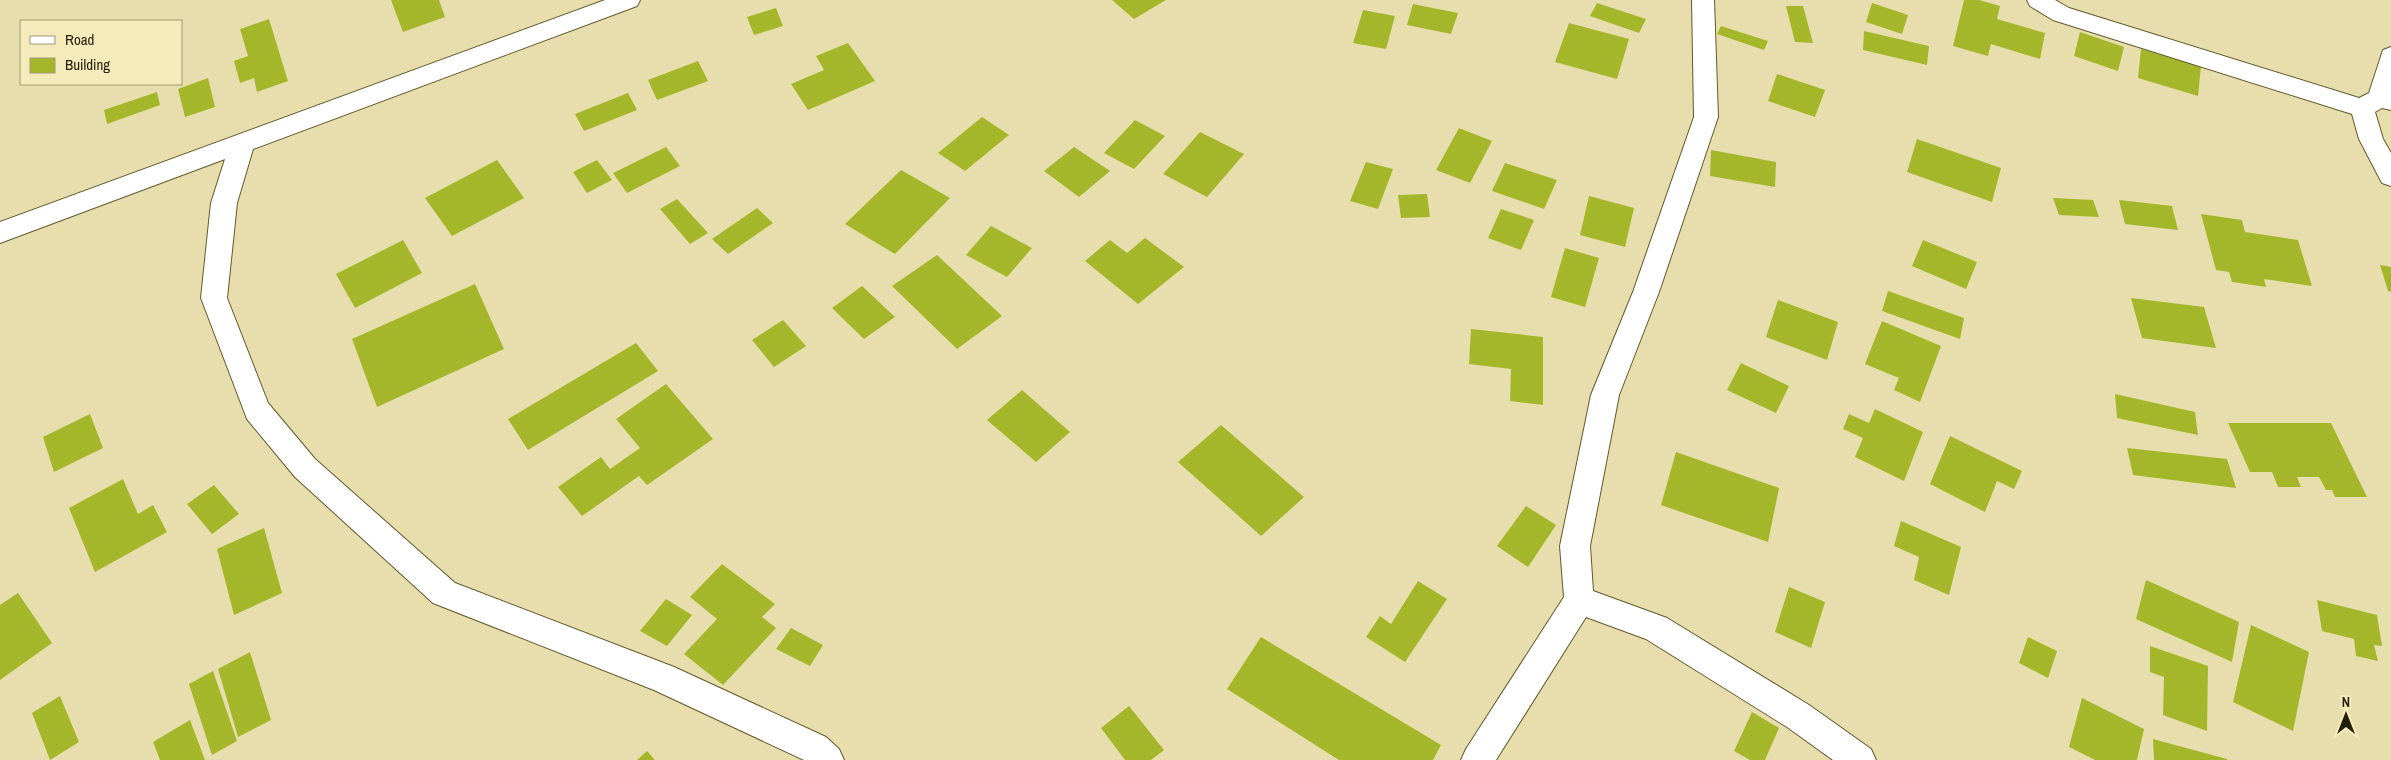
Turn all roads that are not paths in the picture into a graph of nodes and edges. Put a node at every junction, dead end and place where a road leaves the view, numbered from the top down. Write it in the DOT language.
graph roads {
  1 [pos="629,0"];
  2 [pos="1703,0"];
  3 [pos="2038,0"];
  4 [pos="2391,56"];
  5 [pos="2377,102"];
  6 [pos="243,143"];
  7 [pos="2391,176"];
  8 [pos="0,233"];
  9 [pos="1579,600"];
  10 [pos="828,760"];
  11 [pos="1477,760"];
  12 [pos="1860,760"];
  1 -- 6 [label="street"];
  2 -- 9 [label="street"];
  3 -- 5 [label="street"];
  4 -- 5 [label="street"];
  5 -- 7 [label="street"];
  6 -- 8 [label="street"];
  6 -- 10 [label="street"];
  9 -- 11 [label="street"];
  9 -- 12 [label="street"];
}
